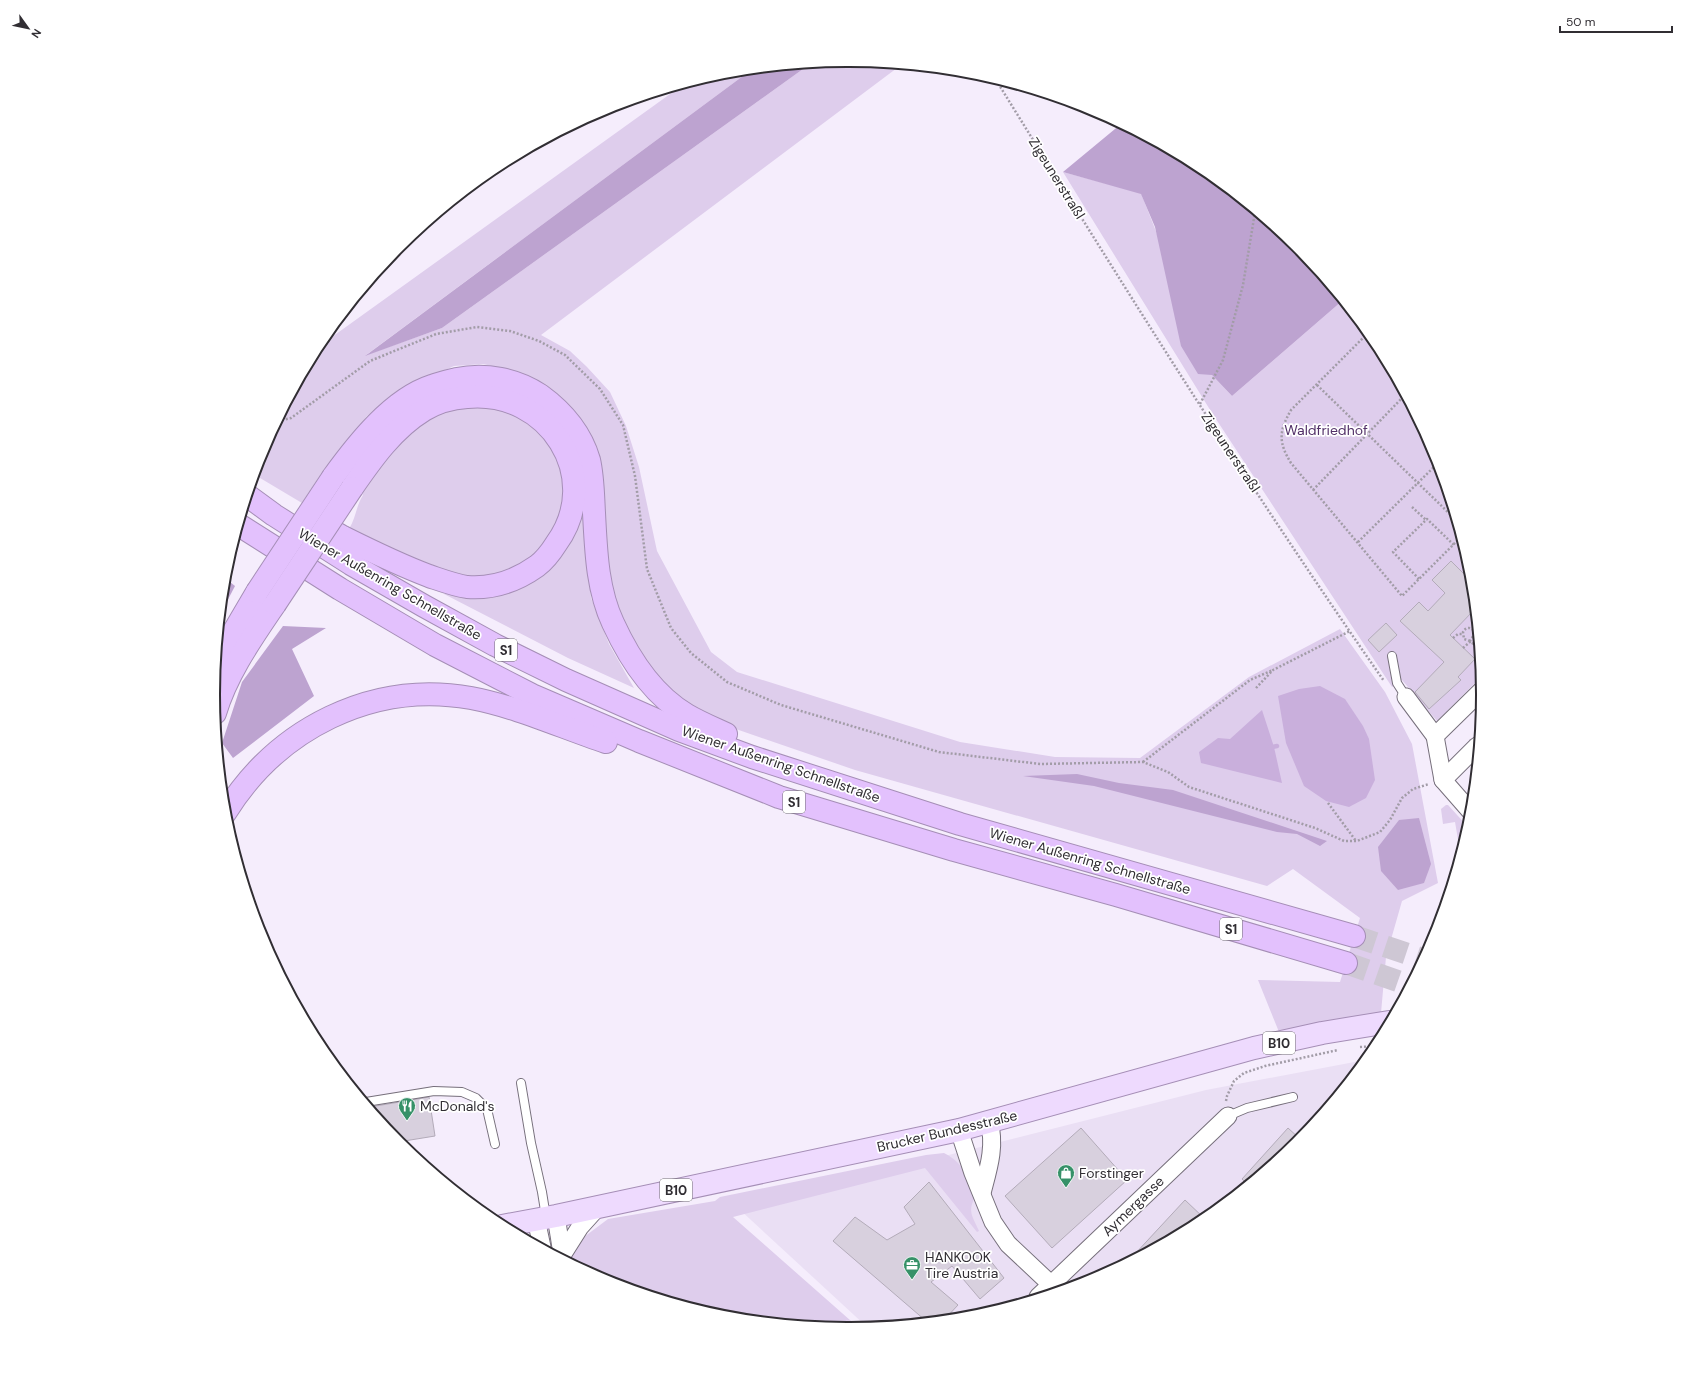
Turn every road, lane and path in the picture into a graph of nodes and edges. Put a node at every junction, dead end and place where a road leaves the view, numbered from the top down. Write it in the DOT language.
graph roads {
  1 [pos="1000,86"];
  2 [pos="1254,217"];
  3 [pos="1364,337"];
  4 [pos="1317,385"];
  5 [pos="1401,399"];
  6 [pos="1200,405"];
  7 [pos="284,420"];
  8 [pos="1368,434"];
  9 [pos="1433,468"];
  10 [pos="1418,483"];
  11 [pos="1313,490"];
  12 [pos="252,499"];
  13 [pos="1412,507"];
  14 [pos="1448,512"];
  15 [pos="274,515"];
  16 [pos="1426,520"];
  17 [pos="243,527"];
  18 [pos="326,528"];
  19 [pos="326,528"];
  20 [pos="326,528"];
  21 [pos="326,528"];
  22 [pos="1358,542"];
  23 [pos="1456,542"];
  24 [pos="1454,545"];
  25 [pos="1420,579"];
  26 [pos="1472,629"];
  27 [pos="1350,631"];
  28 [pos="1462,634"];
  29 [pos="1453,638"];
  30 [pos="1473,638"];
  31 [pos="1471,641"];
  32 [pos="1463,648"];
  33 [pos="222,651"];
  34 [pos="1392,656"];
  35 [pos="1273,670"];
  36 [pos="1256,688"];
  37 [pos="1476,696"];
  38 [pos="1406,697"];
  39 [pos="220,700"];
  40 [pos="1435,736"];
  41 [pos="639,741"];
  42 [pos="1473,750"];
  43 [pos="752,757"];
  44 [pos="1142,762"];
  45 [pos="1443,780"];
  46 [pos="1328,803"];
  47 [pos="231,805"];
  48 [pos="1465,805"];
  49 [pos="1356,841"];
  50 [pos="1354,936"];
  51 [pos="1346,963"];
  52 [pos="1382,1023"];
  53 [pos="1368,1046"];
  54 [pos="1353,1047"];
  55 [pos="1339,1050"];
  56 [pos="521,1083"];
  57 [pos="1293,1097"];
  58 [pos="371,1101"];
  59 [pos="1228,1116"];
  60 [pos="989,1122"];
  61 [pos="959,1130"];
  62 [pos="495,1144"];
  63 [pos="982,1194"];
  64 [pos="598,1207"];
  65 [pos="546,1217"];
  66 [pos="512,1224"];
  67 [pos="543,1243"];
  68 [pos="561,1252"];
  69 [pos="563,1253"];
  70 [pos="1055,1287"];
  71 [pos="1054,1288"];
  1 -- 6 [label="path, Zigeunerstraßl"];
  2 -- 6 [label="path"];
  3 -- 4 [label="path"];
  4 -- 8 [label="path"];
  4 -- 11 [label="path"];
  5 -- 8 [label="path"];
  6 -- 27 [label="path, Zigeunerstraßl"];
  7 -- 44 [label="path"];
  8 -- 10 [label="path"];
  8 -- 11 [label="path"];
  9 -- 10 [label="path"];
  10 -- 14 [label="path"];
  10 -- 22 [label="path"];
  11 -- 22 [label="path"];
  12 -- 15 [label="highway, Wiener Außenring Schnellstraße / S1"];
  13 -- 16 [label="path"];
  15 -- 18 [label="highway, bridge"];
  15 -- 43 [label="highway, Wiener Außenring Schnellstraße / S1"];
  16 -- 24 [label="path"];
  16 -- 25 [label="path"];
  17 -- 41 [label="highway, Wiener Außenring Schnellstraße / S1"];
  19 -- 20 [label="highway, bridge"];
  21 -- 39 [label="highway, bridge"];
  22 -- 25 [label="path"];
  23 -- 24 [label="path"];
  24 -- 25 [label="path"];
  26 -- 28 [label="path"];
  27 -- 35 [label="path"];
  27 -- 38 [label="path, Zigeunerstraßl"];
  28 -- 29 [label="path"];
  28 -- 31 [label="path"];
  30 -- 31 [label="path"];
  31 -- 32 [label="path"];
  33 -- 43 [label="highway, bridge"];
  34 -- 38 [label="lane"];
  35 -- 36 [label="path"];
  35 -- 44 [label="path"];
  37 -- 40 [label="street"];
  38 -- 40 [label="street"];
  40 -- 45 [label="street"];
  41 -- 47 [label="highway"];
  41 -- 51 [label="highway, Wiener Außenring Schnellstraße / S1"];
  42 -- 45 [label="street"];
  43 -- 50 [label="highway, Wiener Außenring Schnellstraße / S1"];
  44 -- 49 [label="path"];
  45 -- 48 [label="street"];
  45 -- 49 [label="path"];
  46 -- 49 [label="path"];
  52 -- 60 [label="main road, Brucker Bundesstraße / B10"];
  53 -- 54 [label="path"];
  55 -- 59 [label="path"];
  56 -- 65 [label="lane"];
  57 -- 59 [label="lane"];
  58 -- 62 [label="lane"];
  59 -- 70 [label="street, Aymergasse"];
  60 -- 61 [label="main road, Brucker Bundesstraße / B10"];
  60 -- 63 [label="street"];
  61 -- 63 [label="street"];
  61 -- 64 [label="main road, Brucker Bundesstraße / B10"];
  63 -- 71 [label="street"];
  64 -- 65 [label="main road, Brucker Bundesstraße / B10"];
  64 -- 69 [label="street"];
  65 -- 66 [label="main road, Brucker Bundesstraße / B10"];
  65 -- 67 [label="street"];
  65 -- 68 [label="street"];
}
